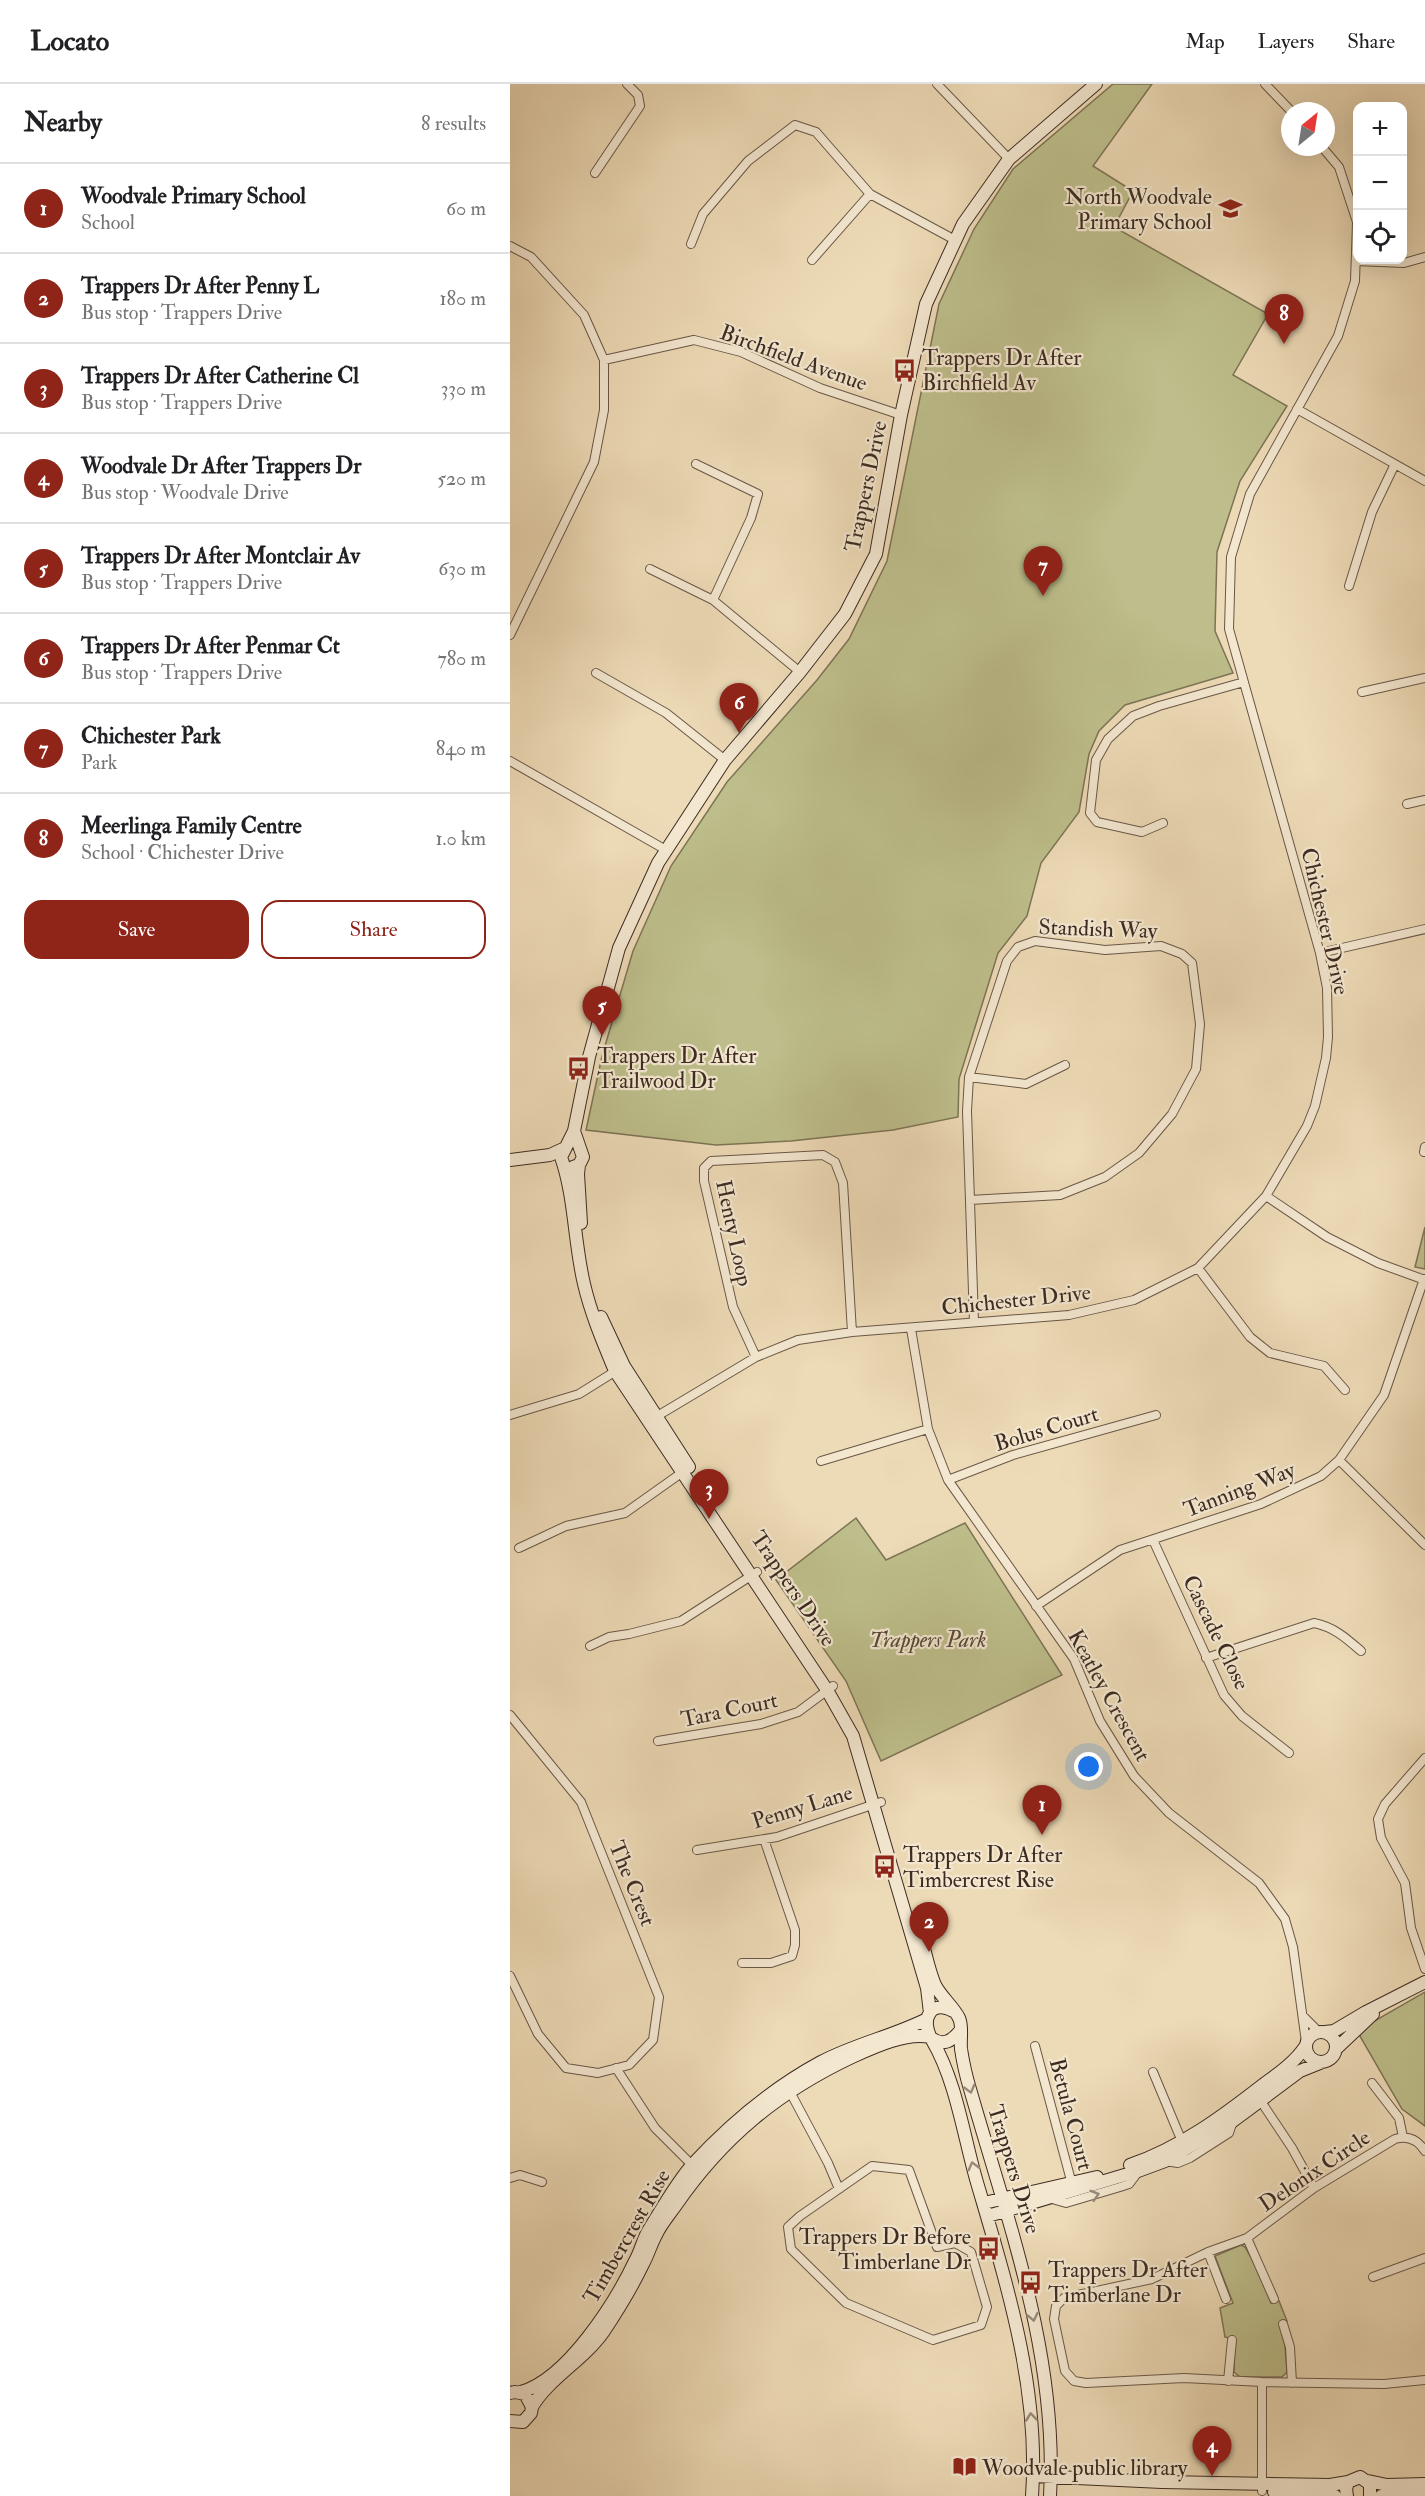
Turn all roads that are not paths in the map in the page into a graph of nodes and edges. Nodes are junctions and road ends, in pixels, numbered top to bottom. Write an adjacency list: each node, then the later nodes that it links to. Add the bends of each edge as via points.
1 (627, 84): 8 (street, via 638,95 640,106)
2 (937, 84): 7 (street)
3 (1096, 84): 7 (main road, Trappers Drive)
4 (1265, 84): 5 (street)
5 (1282, 102)
6 (1330, 156): 10 (street, Chichester Drive, via 1339,167)
7 (1009, 159): 11 (main road, Trappers Drive)
8 (596, 173)
9 (870, 194): 11 (street); 12 (street, via 816,132 795,125 748,160 703,214); 15 (street)
10 (1353, 210)
11 (955, 240): 20 (main road, Trappers Drive, via 926,304)
12 (691, 244)
13 (510, 246): 18 (street, via 531,257 584,315)
14 (1425, 257): 16 (street)
15 (812, 260)
16 (1407, 262)
17 (1356, 264): 19 (street, Chichester Drive, via 1355,281 1338,336)
18 (604, 360): 20 (street, Birchfield Avenue, via 694,340 741,352 820,388); 27 (street, via 604,410 594,462)
19 (1297, 409): 22 (street); 31 (street, Chichester Drive, via 1250,494 1231,557 1229,629)
20 (901, 415): 28 (main road, Trappers Drive, via 876,554 845,614)
21 (696, 464): 26 (street, via 758,494 751,519)
22 (1395, 464): 23 (street); 25 (street, via 1372,512)
23 (1425, 481)
24 (650, 569): 26 (street)
25 (1349, 586)
26 (713, 600): 28 (street)
27 (510, 635)
28 (800, 672): 33 (main road, Trappers Drive)
29 (596, 673): 33 (street, via 666,713)
30 (1425, 678): 32 (street)
31 (1245, 682): 37 (street, via 1133,716 1108,739 1096,760 1090,813 1096,822 1142,832); 40 (street, Chichester Drive)
32 (1362, 692)
33 (725, 760): 38 (main road, Trappers Drive)
34 (510, 761): 38 (street)
35 (1425, 800): 36 (street)
36 (1407, 804)
37 (1163, 823)
38 (666, 850): 43 (main road, Trappers Drive, via 619,948 589,1057)
39 (1425, 929): 40 (street)
40 (1320, 953): 48 (street, Chichester Drive, via 1329,1016 1321,1086 1307,1126)
41 (1065, 1065): 42 (street, via 1026,1084)
42 (969, 1077): 49 (street, Standish Way); 49 (street, Standish Way, via 1007,961 1018,947 1035,940 1105,950 1161,946 1182,954 1192,963 1200,1024 1196,1068 1172,1114 1139,1153 1105,1177 1060,1195)
43 (574, 1131): 44 (main road); 45 (main road, Trappers Drive)
44 (581, 1149): 45 (main road); 47 (main road, Trappers Drive)
45 (565, 1155): 46 (main road); 47 (main road, via 570,1167); 56 (main road, Trappers Drive, via 584,1283 594,1318)
46 (510, 1160)
47 (579, 1165): 56 (main road, Trappers Drive, via 582,1230 591,1281)
48 (1266, 1196): 50 (street, Chichester Drive); 51 (street, via 1327,1237 1378,1263)
49 (970, 1200): 52 (street, Standish Way)
50 (1198, 1268): 52 (street, Chichester Drive, via 1134,1300 1069,1315); 57 (street, via 1250,1337 1270,1353 1324,1366)
51 (1424, 1280): 62 (street, Tanning Way, via 1384,1395)
52 (974, 1322): 53 (street, Chichester Drive)
53 (910, 1329): 54 (street, Chichester Drive); 61 (street, Keatley Crescent)
54 (852, 1332): 55 (street, Chichester Drive, via 798,1340); 55 (street, Henty Loop, via 843,1183 835,1162 823,1155 711,1161 704,1168 704,1181 733,1307)
55 (756, 1357): 60 (street, Chichester Drive)
56 (620, 1369): 58 (street, via 579,1394); 60 (main road, Trappers Drive)
57 (1345, 1390)
58 (510, 1415)
59 (1156, 1415): 65 (street, Bolus Court, via 1013,1455)
60 (653, 1419): 64 (main road, Trappers Drive)
61 (928, 1429): 63 (street); 65 (street, Keatley Crescent)
62 (1339, 1460): 66 (street, Tanning Way, via 1321,1476 1261,1504); 67 (street)
63 (821, 1461)
64 (686, 1470): 68 (street, via 625,1513 566,1526); 69 (main road, Trappers Drive)
65 (948, 1480): 70 (street, Keatley Crescent)
66 (1153, 1540): 70 (street, Tanning Way, via 1120,1550); 73 (street, Cascade Close)
67 (1423, 1540)
68 (519, 1548)
69 (754, 1574): 71 (street, via 681,1621 609,1637); 74 (main road, Trappers Drive)
70 (1036, 1606): 88 (street, Keatley Crescent, via 1074,1659 1100,1721 1134,1776 1169,1813 1259,1883 1279,1908 1290,1931)
71 (590, 1646)
72 (1361, 1652): 73 (street, via 1342,1634 1314,1623)
73 (1206, 1659): 77 (street, Cascade Close, via 1224,1695 1242,1716)
74 (830, 1688): 76 (street, Tara Court, via 798,1712 761,1724); 79 (main road, Trappers Drive, via 859,1732)
75 (510, 1715): 97 (street, The Crest, via 581,1802 659,1997 653,2040 629,2065)
76 (658, 1741)
77 (1289, 1753)
78 (1425, 1758): 83 (street, via 1385,1804 1378,1819 1381,1838 1405,1883 1411,1928)
79 (877, 1802): 80 (street, Penny Lane); 87 (main road, Trappers Drive, via 936,1985); 89 (main road, Trappers Drive, via 927,1988)
80 (764, 1839): 81 (street, Penny Lane); 82 (street, via 795,1930 795,1945 792,1956 771,1963)
81 (697, 1850)
82 (742, 1964)
83 (1425, 1969)
84 (510, 1976): 97 (street, The Crest, via 538,2034 566,2068 598,2073)
85 (1425, 1982): 86 (main road)
86 (1395, 1997): 91 (main road, via 1334,2031); 95 (main road)
87 (953, 2011): 89 (main road, via 941,2008); 90 (main road, via 960,2020)
88 (1301, 2014): 91 (street); 93 (street, Keatley Crescent)
89 (928, 2016): 92 (main road, via 926,2026); 100 (main road, Timbercrest Rise, via 843,2052)
90 (960, 2031): 92 (main road, via 947,2042); 114 (main road, Trappers Drive, one-way to 114, via 968,2082)
91 (1322, 2032): 93 (main road, via 1311,2035); 95 (main road, via 1335,2041)
92 (931, 2038): 100 (main road, Timbercrest Rise, via 918,2034 867,2051); 116 (main road, Trappers Drive, one-way to 92, via 944,2065)
93 (1306, 2044): 96 (main road, via 1311,2060); 101 (main road, via 1299,2057)
94 (1035, 2046): 111 (street, Betula Court)
95 (1336, 2049): 96 (main road, via 1329,2061)
96 (1320, 2063): 101 (main road)
97 (616, 2068): 107 (street, via 655,2128)
98 (1153, 2072): 104 (street)
99 (1372, 2083): 103 (street, Delonix Circle, via 1399,2118)
100 (788, 2087): 107 (main road, Timbercrest Rise, via 753,2108); 113 (street)
101 (1257, 2096): 102 (main road); 104 (main road); 112 (street)
102 (1233, 2121): 104 (main road); 106 (street, via 1229,2133 1190,2158 1178,2163)
103 (1403, 2137): 105 (street, Delonix Circle, via 1419,2143); 112 (street, Delonix Circle, via 1388,2142)
104 (1184, 2146): 106 (main road); 111 (main road)
105 (1425, 2151)
106 (1165, 2161): 108 (main road)
107 (696, 2168): 131 (main road, Timbercrest Rise, via 648,2231 636,2261 596,2328 534,2388); 132 (main road, Timbercrest Rise, via 603,2333)
108 (1138, 2171): 111 (main road); 115 (street, one-way to 108, via 1066,2203 1129,2184)
109 (510, 2178): 110 (street, via 520,2175)
110 (542, 2182)
111 (1073, 2187): 114 (main road); 115 (main road)
112 (1314, 2188): 119 (street, Delonix Circle)
113 (839, 2189): 113 (street, via 789,2227 791,2250 846,2303 933,2340 981,2325 987,2307 971,2252 955,2242 937,2247 909,2170 872,2166)
114 (1003, 2199): 116 (main road); 117 (main road, Trappers Drive)
115 (1046, 2200): 117 (main road)
116 (984, 2203): 118 (main road, Trappers Drive)
117 (1006, 2212): 118 (main road); 138 (main road, Trappers Drive, one-way to 138, via 1044,2366)
118 (988, 2216): 137 (main road, Trappers Drive, one-way to 118, via 1034,2445 1025,2367)
119 (1247, 2238): 120 (street, Delonix Circle); 124 (street, Delonix Circle)
120 (1208, 2252): 123 (street); 128 (street, Delonix Circle, via 1152,2279 1064,2298 1056,2306 1054,2319 1065,2371 1074,2381)
121 (1425, 2258): 122 (street)
122 (1373, 2277)
123 (1226, 2299)
124 (1274, 2299)
125 (1283, 2324): 130 (street, via 1290,2347)
126 (1232, 2340): 128 (street)
127 (1425, 2380): 130 (street, Delonix Circle, via 1384,2384)
128 (1228, 2381): 129 (street, Delonix Circle)
129 (1262, 2382): 130 (street, Delonix Circle); 139 (street)
130 (1292, 2383)
131 (515, 2392): 132 (main road, via 529,2398)
132 (532, 2407): 133 (main road, Timbercrest Rise, via 528,2419)
133 (511, 2422)
134 (1368, 2481): 135 (main road, via 1360,2477); 136 (main road); 143 (main road, via 1372,2488)
135 (1348, 2482): 139 (main road); 142 (main road)
136 (1425, 2484)
137 (1033, 2485): 138 (main road)
138 (1051, 2485): 139 (main road)
139 (1262, 2488): 141 (main road)
140 (1425, 2492): 144 (main road)
141 (1335, 2496)
142 (1347, 2496)
143 (1370, 2496)
144 (1381, 2496)

